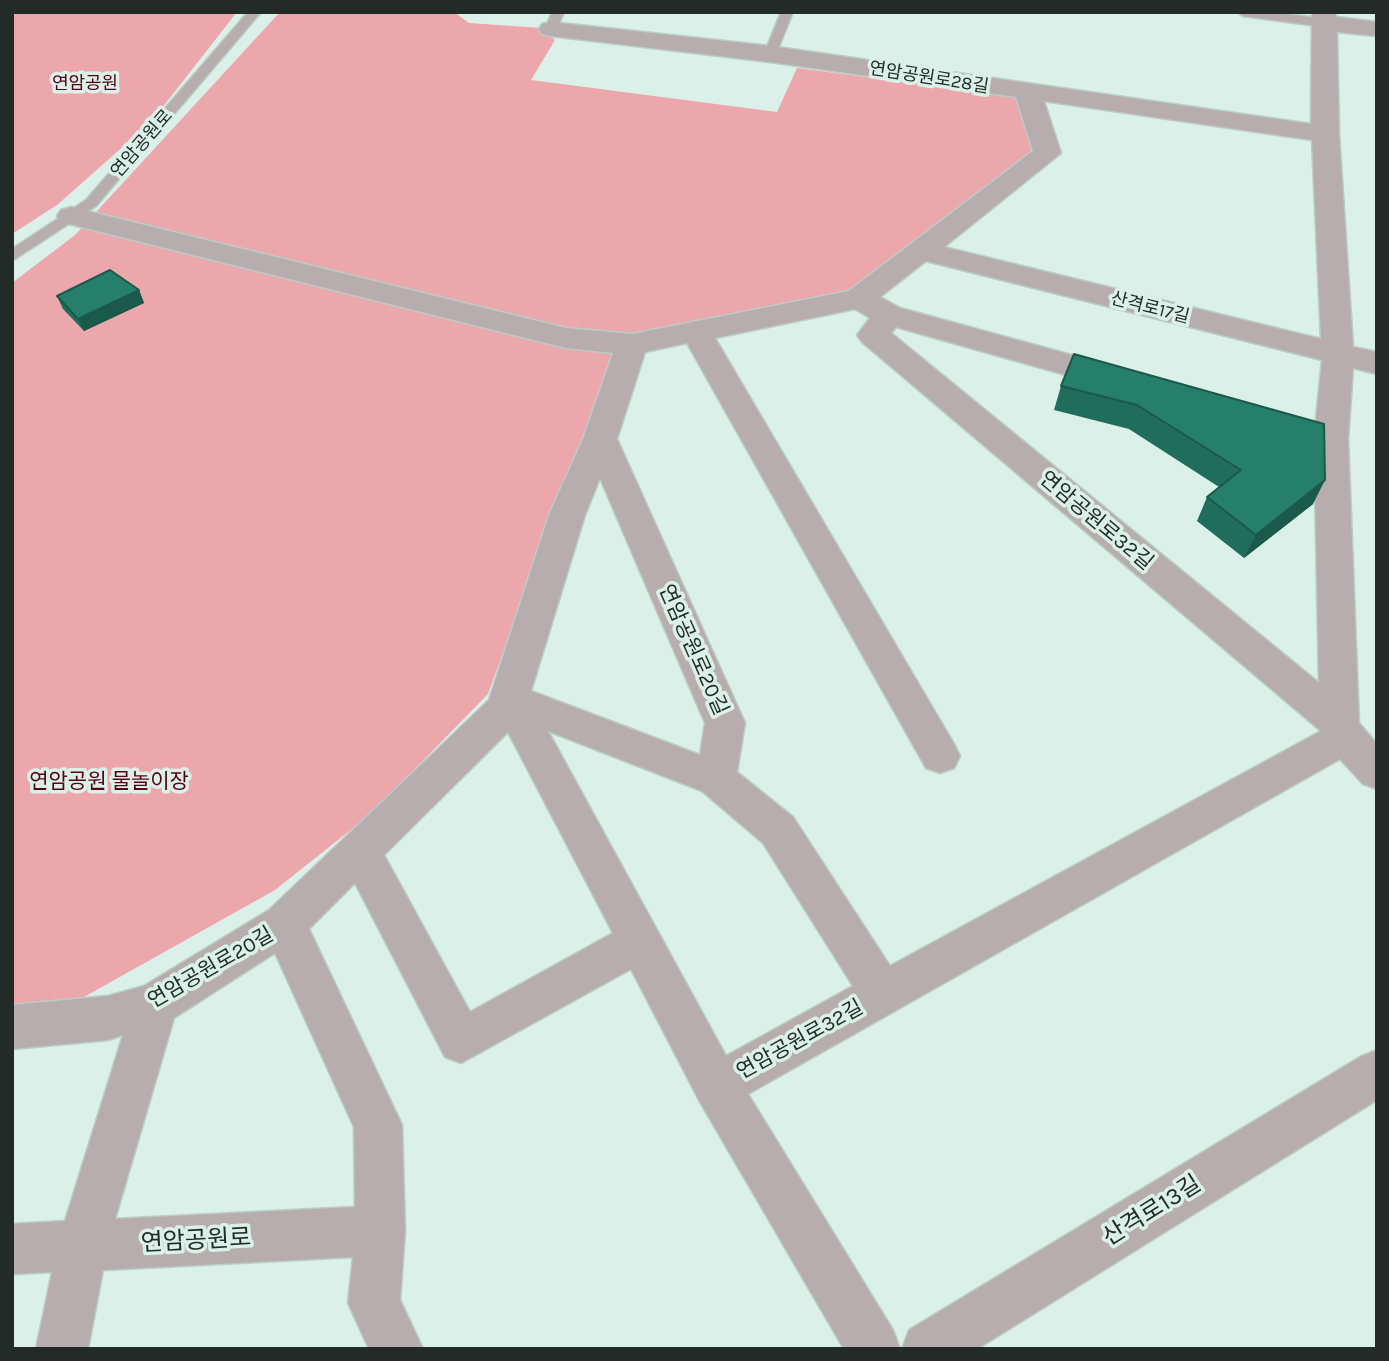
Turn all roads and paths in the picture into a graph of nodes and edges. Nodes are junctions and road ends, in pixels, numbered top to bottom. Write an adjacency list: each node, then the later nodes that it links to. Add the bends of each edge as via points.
1 (255, 12): 10 (lane, 연암공원로, via 91,203)
2 (787, 12): 7 (lane)
3 (1243, 12): 4 (lane)
4 (1324, 18): 6 (street); 9 (street)
5 (554, 20): 7 (street, 연암공원로28길)
6 (1377, 29)
7 (770, 54): 8 (street, 연암공원로28길)
8 (1028, 93): 9 (street, 연암공원로28길); 11 (street, via 1047,153)
9 (1325, 134): 16 (street)
10 (71, 216): 12 (lane, 연암공원로); 15 (street, via 566,338)
11 (924, 251): 13 (street); 16 (street, 산격로17길)
12 (12, 256)
13 (873, 307): 14 (street); 18 (street); 21 (street, 연암공원로32길, via 873,335)
14 (695, 330): 15 (street); 22 (street)
15 (632, 344): 19 (street, 연암공원로20길)
16 (1338, 355): 17 (street, 산격로17길); 21 (street, via 1318,435)
17 (1377, 363)
18 (1143, 386)
19 (600, 439): 20 (street, 연암공원로20길, via 567,515); 24 (street, 연암공원로20길, via 725,723)
20 (511, 700): 24 (street); 25 (street, 연암공원로20길); 27 (street)
21 (1342, 730): 23 (street, 연암공원로32길); 28 (street, 연암공원로32길)
22 (940, 755)
23 (1377, 772)
24 (716, 779): 28 (street, 연암공원로32길, via 778,830)
25 (360, 851): 26 (street, 연암공원로20길); 27 (street, via 461,1041)
26 (284, 924): 29 (street, 연암공원로20길); 33 (street, 연암공원로20길, via 378,1125)
27 (640, 941): 32 (street)
28 (883, 994): 32 (street, 연암공원로32길)
29 (155, 1004): 30 (street, 연암공원로20길, via 108,1018); 34 (street)
30 (12, 1027)
31 (1377, 1073): 39 (street, 산격로13길)
32 (717, 1086): 38 (street)
33 (380, 1231): 34 (street, 연암공원로); 37 (street, via 374,1303)
34 (82, 1247): 35 (street, 연암공원로); 36 (street)
35 (12, 1249)
36 (62, 1349)
37 (397, 1349)
38 (874, 1349)
39 (928, 1349)

